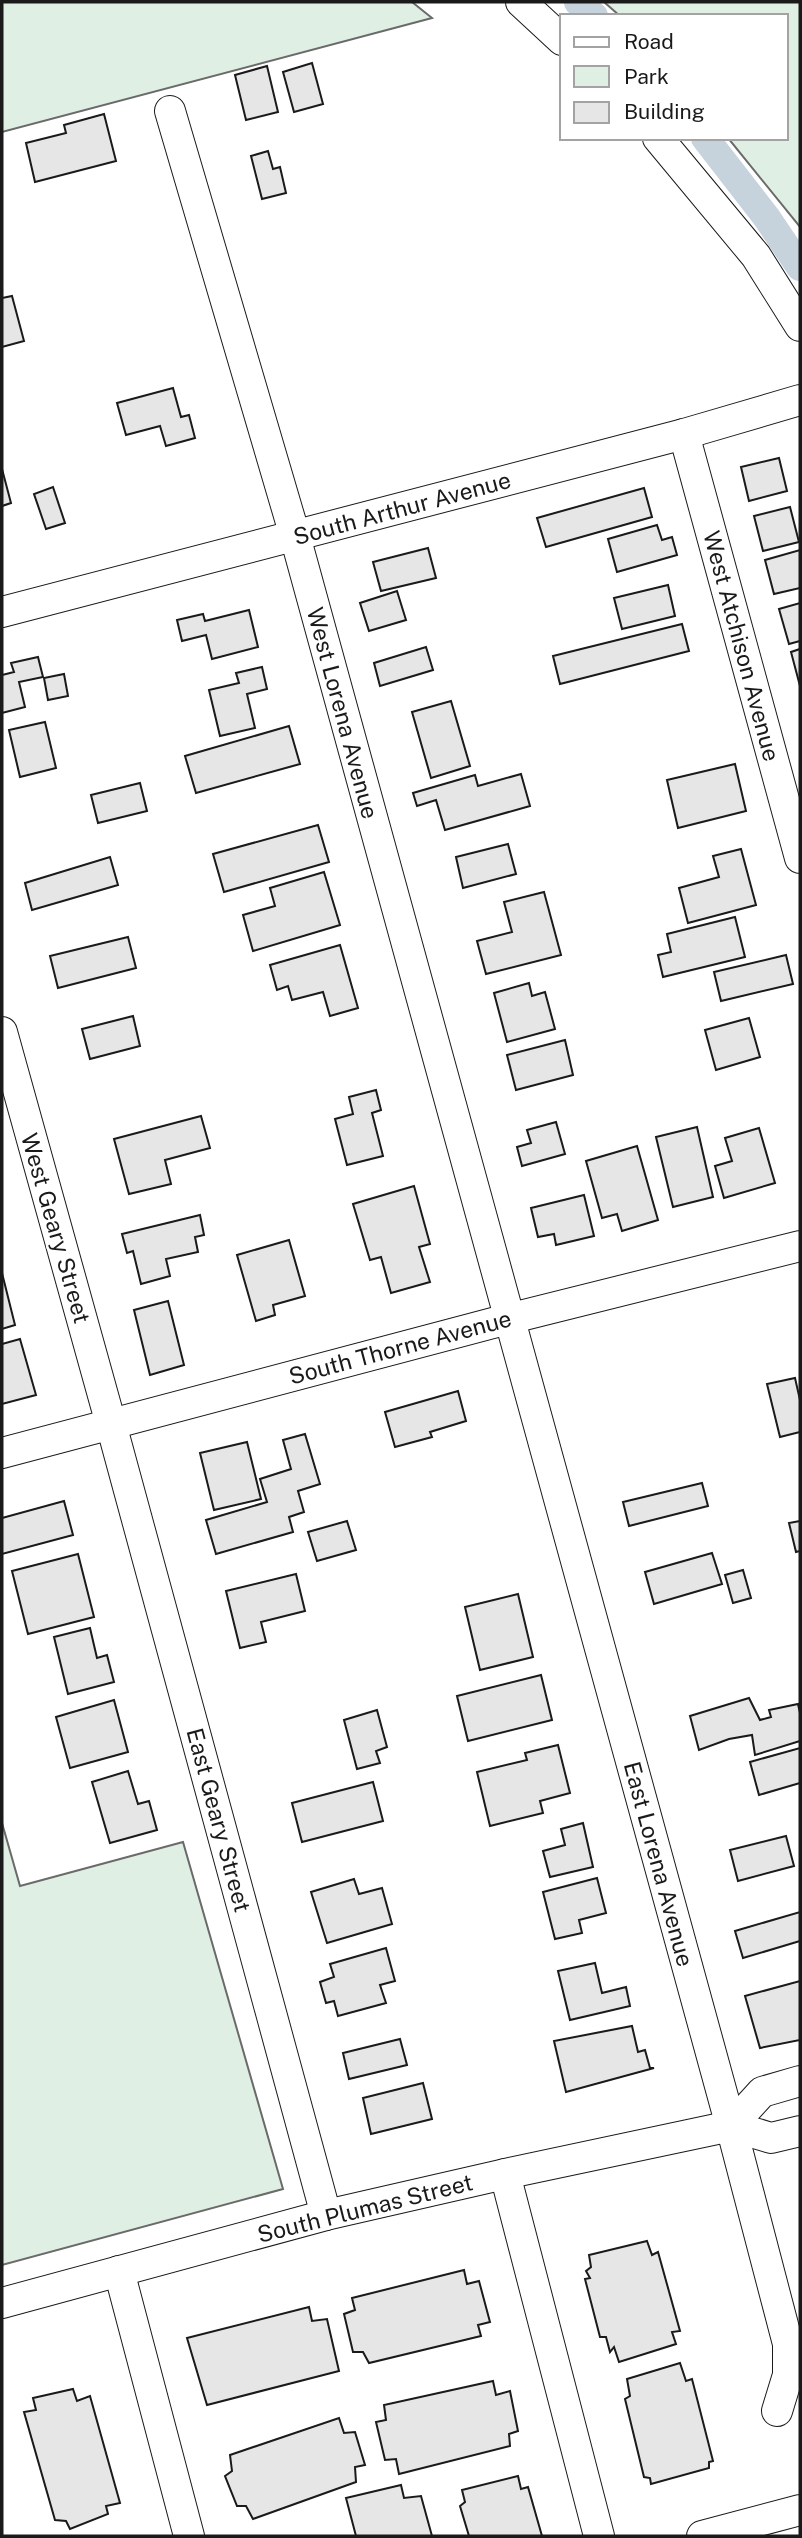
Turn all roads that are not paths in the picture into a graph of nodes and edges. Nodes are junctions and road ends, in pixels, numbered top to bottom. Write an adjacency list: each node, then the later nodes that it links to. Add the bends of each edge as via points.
1 (521, 2): 2 (street)
2 (560, 38)
3 (170, 111): 8 (street, West Lorena Avenue)
4 (660, 140): 5 (street, via 756,256)
5 (800, 326)
6 (800, 400): 7 (street, South Arthur Avenue)
7 (684, 434): 8 (street, South Arthur Avenue); 10 (street, West Atchison Avenue)
8 (295, 536): 9 (street, South Arthur Avenue); 13 (street, West Lorena Avenue)
9 (2, 612)
10 (800, 858)
11 (2, 1032): 14 (street, West Geary Street)
12 (800, 1246): 13 (street, South Thorne Avenue)
13 (508, 1319): 14 (street, South Thorne Avenue); 17 (street, East Lorena Avenue)
14 (111, 1424): 15 (street, South Thorne Avenue); 20 (street, East Geary Street)
15 (2, 1453)
16 (800, 2081): 17 (street, via 762,2092)
17 (731, 2126): 18 (street, South Plumas Street, via 771,2138); 19 (street, South Plumas Street); 23 (street, East Lorena Avenue, via 788,2344 788,2375)
18 (800, 2131)
19 (505, 2174): 20 (street, South Plumas Street); 26 (street)
20 (326, 2215): 21 (street, South Plumas Street)
21 (119, 2271): 22 (street, South Plumas Street); 25 (street)
22 (2, 2303)
23 (777, 2411)
24 (800, 2510): 27 (street)
25 (189, 2536)
26 (599, 2536)
27 (702, 2536)

